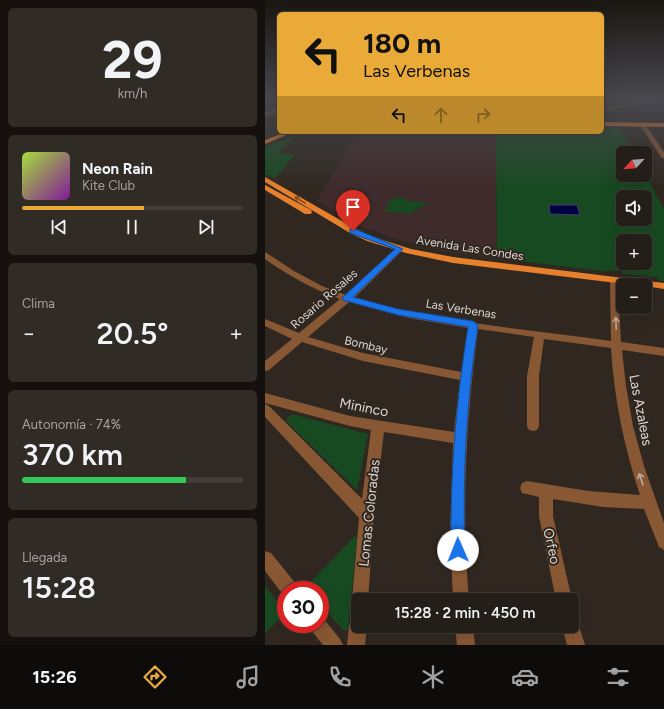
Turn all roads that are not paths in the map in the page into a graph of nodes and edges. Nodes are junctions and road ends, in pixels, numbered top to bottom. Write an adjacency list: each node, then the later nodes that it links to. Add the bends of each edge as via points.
1 (645, 128): 6 (street)
2 (278, 134): 4 (main road)
3 (286, 134): 5 (main road)
4 (265, 139)
5 (265, 142)
6 (663, 155)
7 (265, 179): 9 (main road, Avenida Las Condes, one-way to 7, via 353,231)
8 (265, 187): 9 (main road, Avenida Las Condes, via 347,234)
9 (397, 251): 11 (main road, Avenida Las Condes, via 446,264); 16 (street, Rosario Rosales)
10 (265, 255): 16 (street, Las Verbenas, via 298,278)
11 (616, 284)
12 (652, 285): 13 (main road, Avenida Las Condes)
13 (664, 286)
14 (652, 291): 15 (main road)
15 (664, 293)
16 (347, 298): 19 (street, Las Verbenas, via 398,312); 21 (street, Rosario Rosales)
17 (617, 314): 22 (street, Las Azaleas, one-way to 17)
18 (265, 322): 21 (street, Bombay)
19 (473, 325): 20 (street, Las Verbenas); 25 (street)
20 (540, 334): 22 (street, Las Verbenas); 29 (street, via 533,376)
21 (299, 338): 24 (street, Rosario Rosales); 25 (street, Bombay, via 373,361)
22 (617, 345): 23 (street, Las Verbenas); 33 (street, Las Azaleas, one-way to 22, via 625,414)
23 (664, 352)
24 (265, 367)
25 (465, 377): 30 (street)
26 (265, 398): 28 (street, Mininco, via 324,415)
27 (265, 409): 34 (street)
28 (378, 426): 30 (street, Mininco); 34 (street, Lomas Coloradas)
29 (533, 426)
30 (459, 438): 39 (street, via 457,508)
31 (527, 488): 32 (street)
32 (546, 492): 33 (street, via 600,501); 40 (street, Orfeo, via 546,516)
33 (649, 502): 35 (street, Las Azaleas)
34 (367, 515): 38 (street, Lomas Coloradas)
35 (664, 542)
36 (265, 559): 37 (street)
37 (283, 581)
38 (361, 593)
39 (461, 593)
40 (562, 593)
41 (324, 633): 45 (street)
42 (357, 633): 46 (street)
43 (464, 633): 47 (street)
44 (573, 633): 48 (street)
45 (334, 645)
46 (356, 645)
47 (465, 645)
48 (576, 645)

